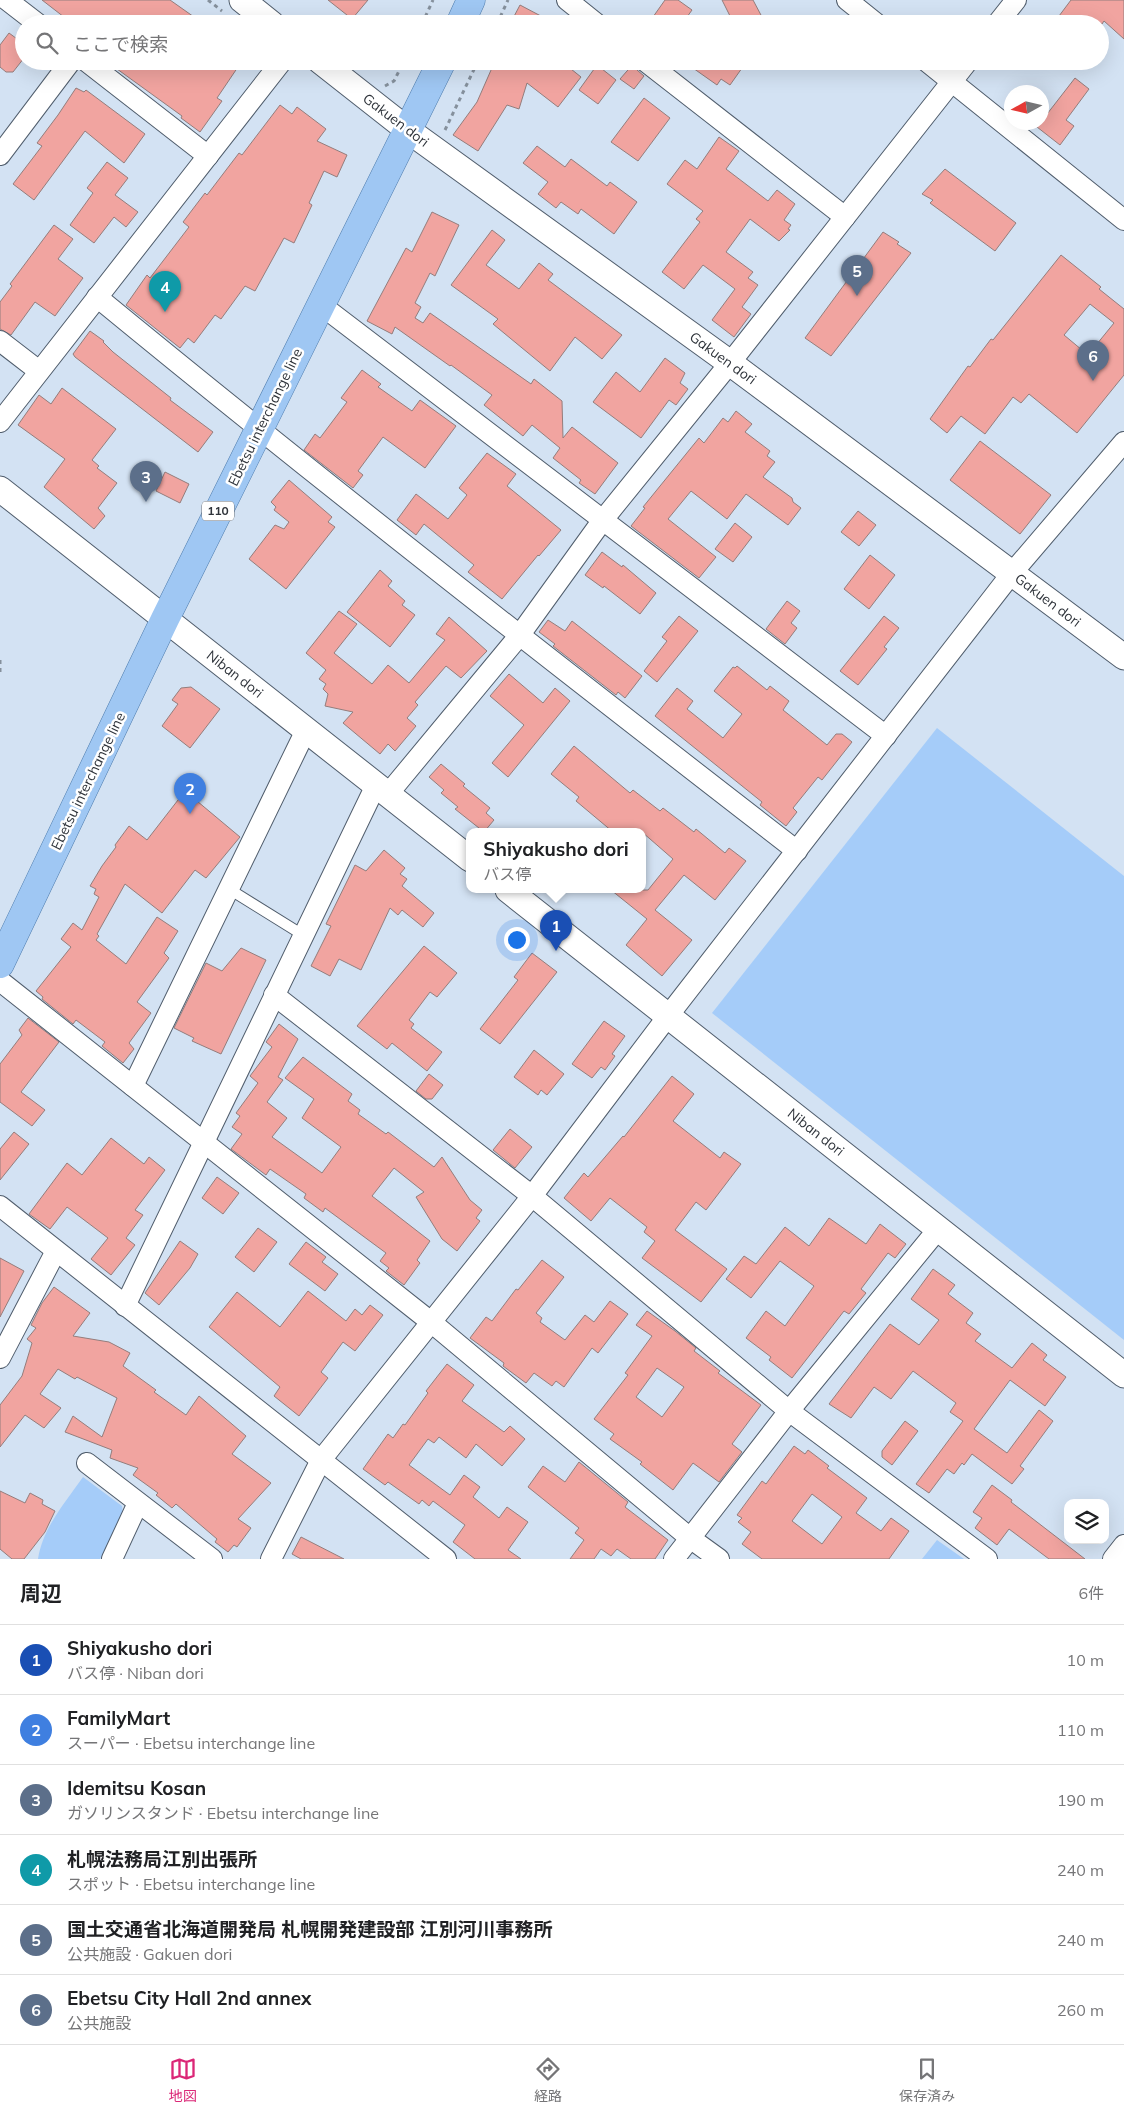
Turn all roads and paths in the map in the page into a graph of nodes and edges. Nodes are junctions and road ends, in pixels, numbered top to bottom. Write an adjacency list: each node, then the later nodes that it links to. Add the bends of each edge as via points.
1 (7, 0): 9 (street)
2 (242, 0): 10 (street)
3 (433, 0): 11 (path)
4 (471, 0): 12 (main road)
5 (508, 0): 13 (path)
6 (567, 0): 14 (street)
7 (847, 0): 15 (street)
8 (1016, 0): 16 (street)
9 (26, 15)
10 (261, 15)
11 (426, 15)
12 (464, 15)
13 (500, 15)
14 (586, 15)
15 (866, 15)
16 (1004, 15)
17 (64, 70): 31 (street)
18 (98, 70): 32 (street)
19 (275, 70): 32 (street)
20 (331, 70): 29 (street, Gakuen dori)
21 (400, 70): 28 (path, via 394,81)
22 (438, 70): 29 (main road, Ebetsu interchange line / 110)
23 (474, 70): 30 (path)
24 (657, 70): 33 (street)
25 (938, 70): 27 (street)
26 (961, 70): 27 (street)
27 (952, 81): 33 (street); 34 (street)
28 (381, 88)
29 (409, 131): 36 (main road, Ebetsu interchange line / 110); 38 (street, Gakuen dori)
30 (443, 135)
31 (0, 155)
32 (208, 156): 35 (street)
33 (845, 217): 38 (street)
34 (1124, 220)
35 (97, 298): 39 (street); 41 (street)
36 (320, 305): 41 (main road, Ebetsu interchange line / 110); 44 (street)
37 (0, 341): 39 (street)
38 (730, 362): 44 (street); 45 (street, Gakuen dori)
39 (39, 371): 40 (street)
40 (0, 422)
41 (258, 430): 46 (main road, Ebetsu interchange line / 110); 47 (street)
42 (1124, 442): 45 (street)
43 (0, 489): 46 (street, Niban dori)
44 (602, 521): 47 (street); 52 (street)
45 (1012, 573): 48 (street, Gakuen dori); 52 (street)
46 (165, 619): 51 (street, Niban dori); 59 (main road, Ebetsu interchange line / 110)
47 (518, 636): 53 (street); 54 (street)
48 (1124, 657)
49 (0, 660): 50 (path)
50 (0, 674)
51 (306, 730): 53 (street, Niban dori); 56 (street)
52 (886, 736): 54 (street)
53 (382, 789): 55 (street, Niban dori); 58 (street)
54 (797, 851): 62 (street)
55 (466, 856)
56 (229, 889): 58 (lane); 63 (street)
57 (512, 893): 62 (street, Niban dori)
58 (303, 935): 61 (street)
59 (0, 964)
60 (0, 981): 63 (street)
61 (274, 995): 64 (street); 65 (street)
62 (668, 1016): 65 (street); 67 (street, Niban dori)
63 (133, 1086): 64 (street)
64 (204, 1141): 69 (street); 70 (street)
65 (532, 1196): 70 (street); 73 (street)
66 (0, 1206): 68 (street)
67 (939, 1228): 72 (street, Niban dori); 73 (street)
68 (56, 1251): 69 (street); 71 (street)
69 (125, 1306): 74 (street)
70 (431, 1322): 74 (street); 77 (street)
71 (0, 1358)
72 (1124, 1374)
73 (789, 1410): 77 (street); 85 (street)
74 (321, 1460): 81 (street); 82 (street)
75 (86, 1463): 76 (street)
76 (138, 1503): 79 (street); 80 (street)
77 (690, 1538): 83 (street); 84 (street)
78 (1124, 1545): 86 (street)
79 (112, 1559)
80 (212, 1559)
81 (271, 1559)
82 (446, 1559)
83 (674, 1559)
84 (718, 1559)
85 (987, 1559)
86 (1113, 1559)

